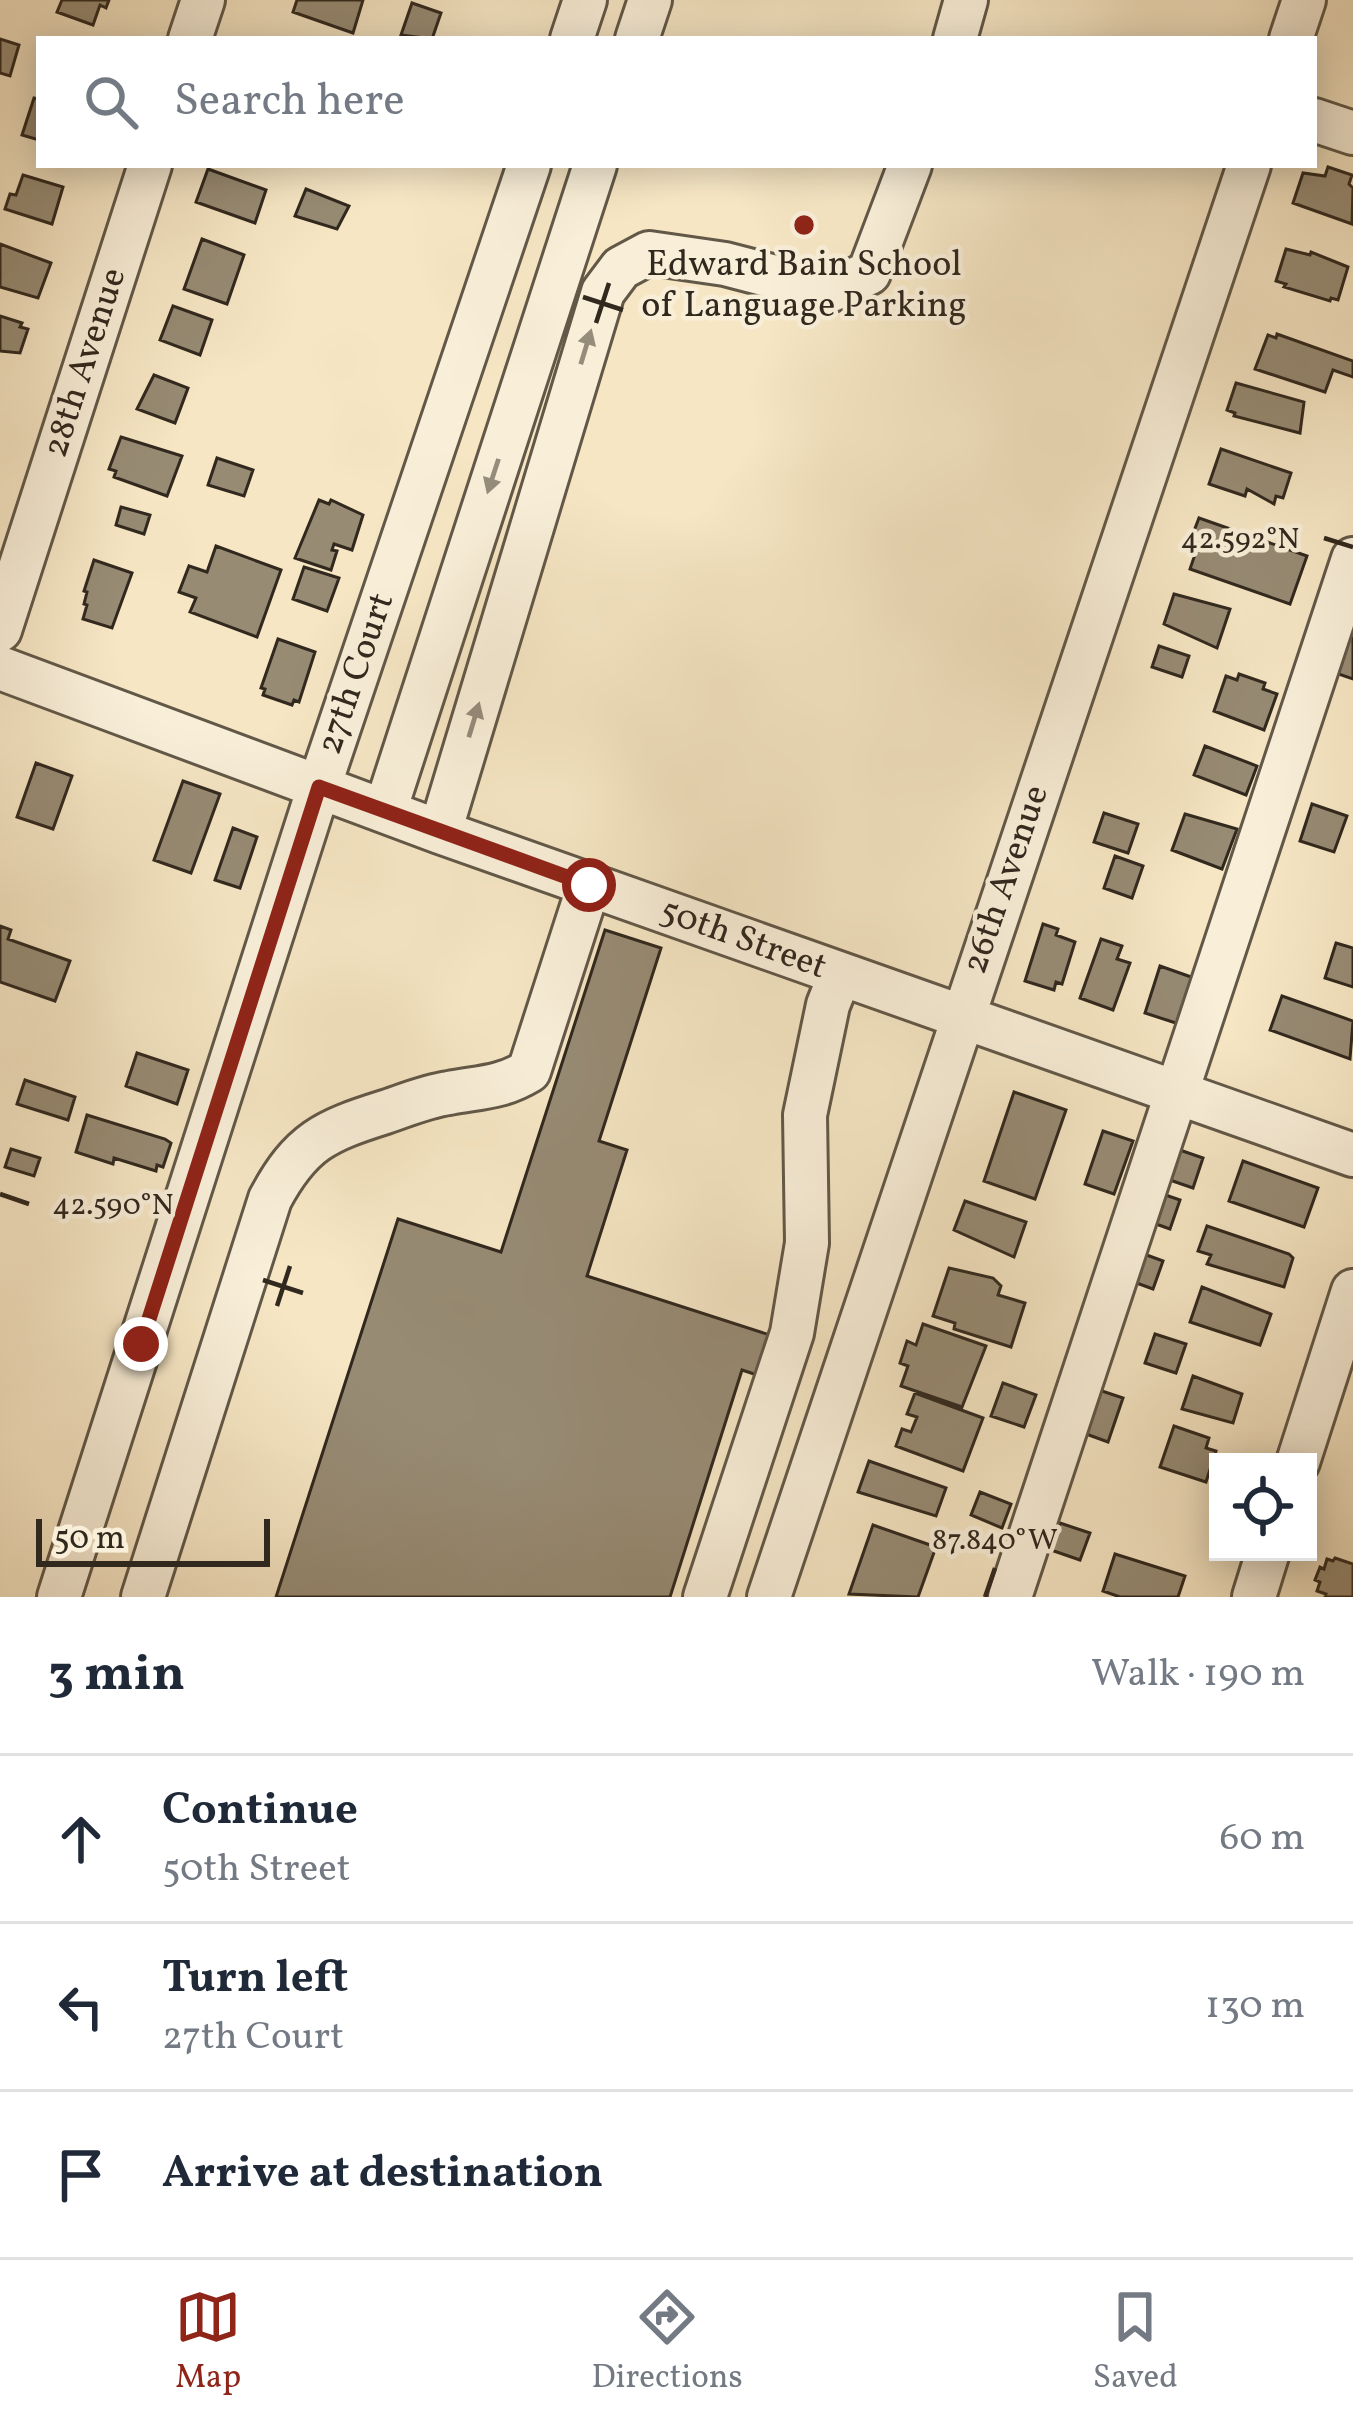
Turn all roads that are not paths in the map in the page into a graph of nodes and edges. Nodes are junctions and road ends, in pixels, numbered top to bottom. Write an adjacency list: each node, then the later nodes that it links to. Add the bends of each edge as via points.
1 (203, 0): 5 (street)
2 (585, 0): 6 (street)
3 (966, 0): 7 (street)
4 (1304, 0): 8 (street)
5 (191, 36)
6 (573, 36)
7 (956, 36)
8 (1292, 36)
9 (1317, 120): 10 (street)
10 (1353, 134)
11 (149, 168): 17 (street, 28th Avenue)
12 (529, 168): 19 (street, 27th Court)
13 (594, 168): 20 (street, one-way to 20)
14 (909, 168): 21 (street, one-way to 14, via 603,292 621,268 649,253 830,291 869,273)
15 (1249, 168): 24 (street, 26th Avenue)
16 (1353, 559): 25 (street)
17 (0, 630)
18 (0, 668): 19 (street, 50th Street)
19 (319, 787): 20 (street, 50th Street); 30 (street, 27th Court)
20 (385, 812): 21 (street, 50th Street)
21 (440, 832): 22 (street, 50th Street)
22 (589, 885): 23 (street, 50th Street); 31 (street, via 529,1071 506,1085 442,1094 326,1131 285,1172)
23 (840, 975): 24 (street, 50th Street); 32 (street, via 806,1115 806,1243 792,1333)
24 (960, 1019): 25 (street, 50th Street); 33 (street, 26th Avenue)
25 (1178, 1094): 26 (street, 50th Street); 34 (street)
26 (1353, 1155)
27 (1353, 1291): 28 (street)
28 (1301, 1453)
29 (1265, 1561): 35 (street)
30 (58, 1597)
31 (143, 1597)
32 (705, 1597)
33 (769, 1597)
34 (1010, 1597)
35 (1254, 1597)

